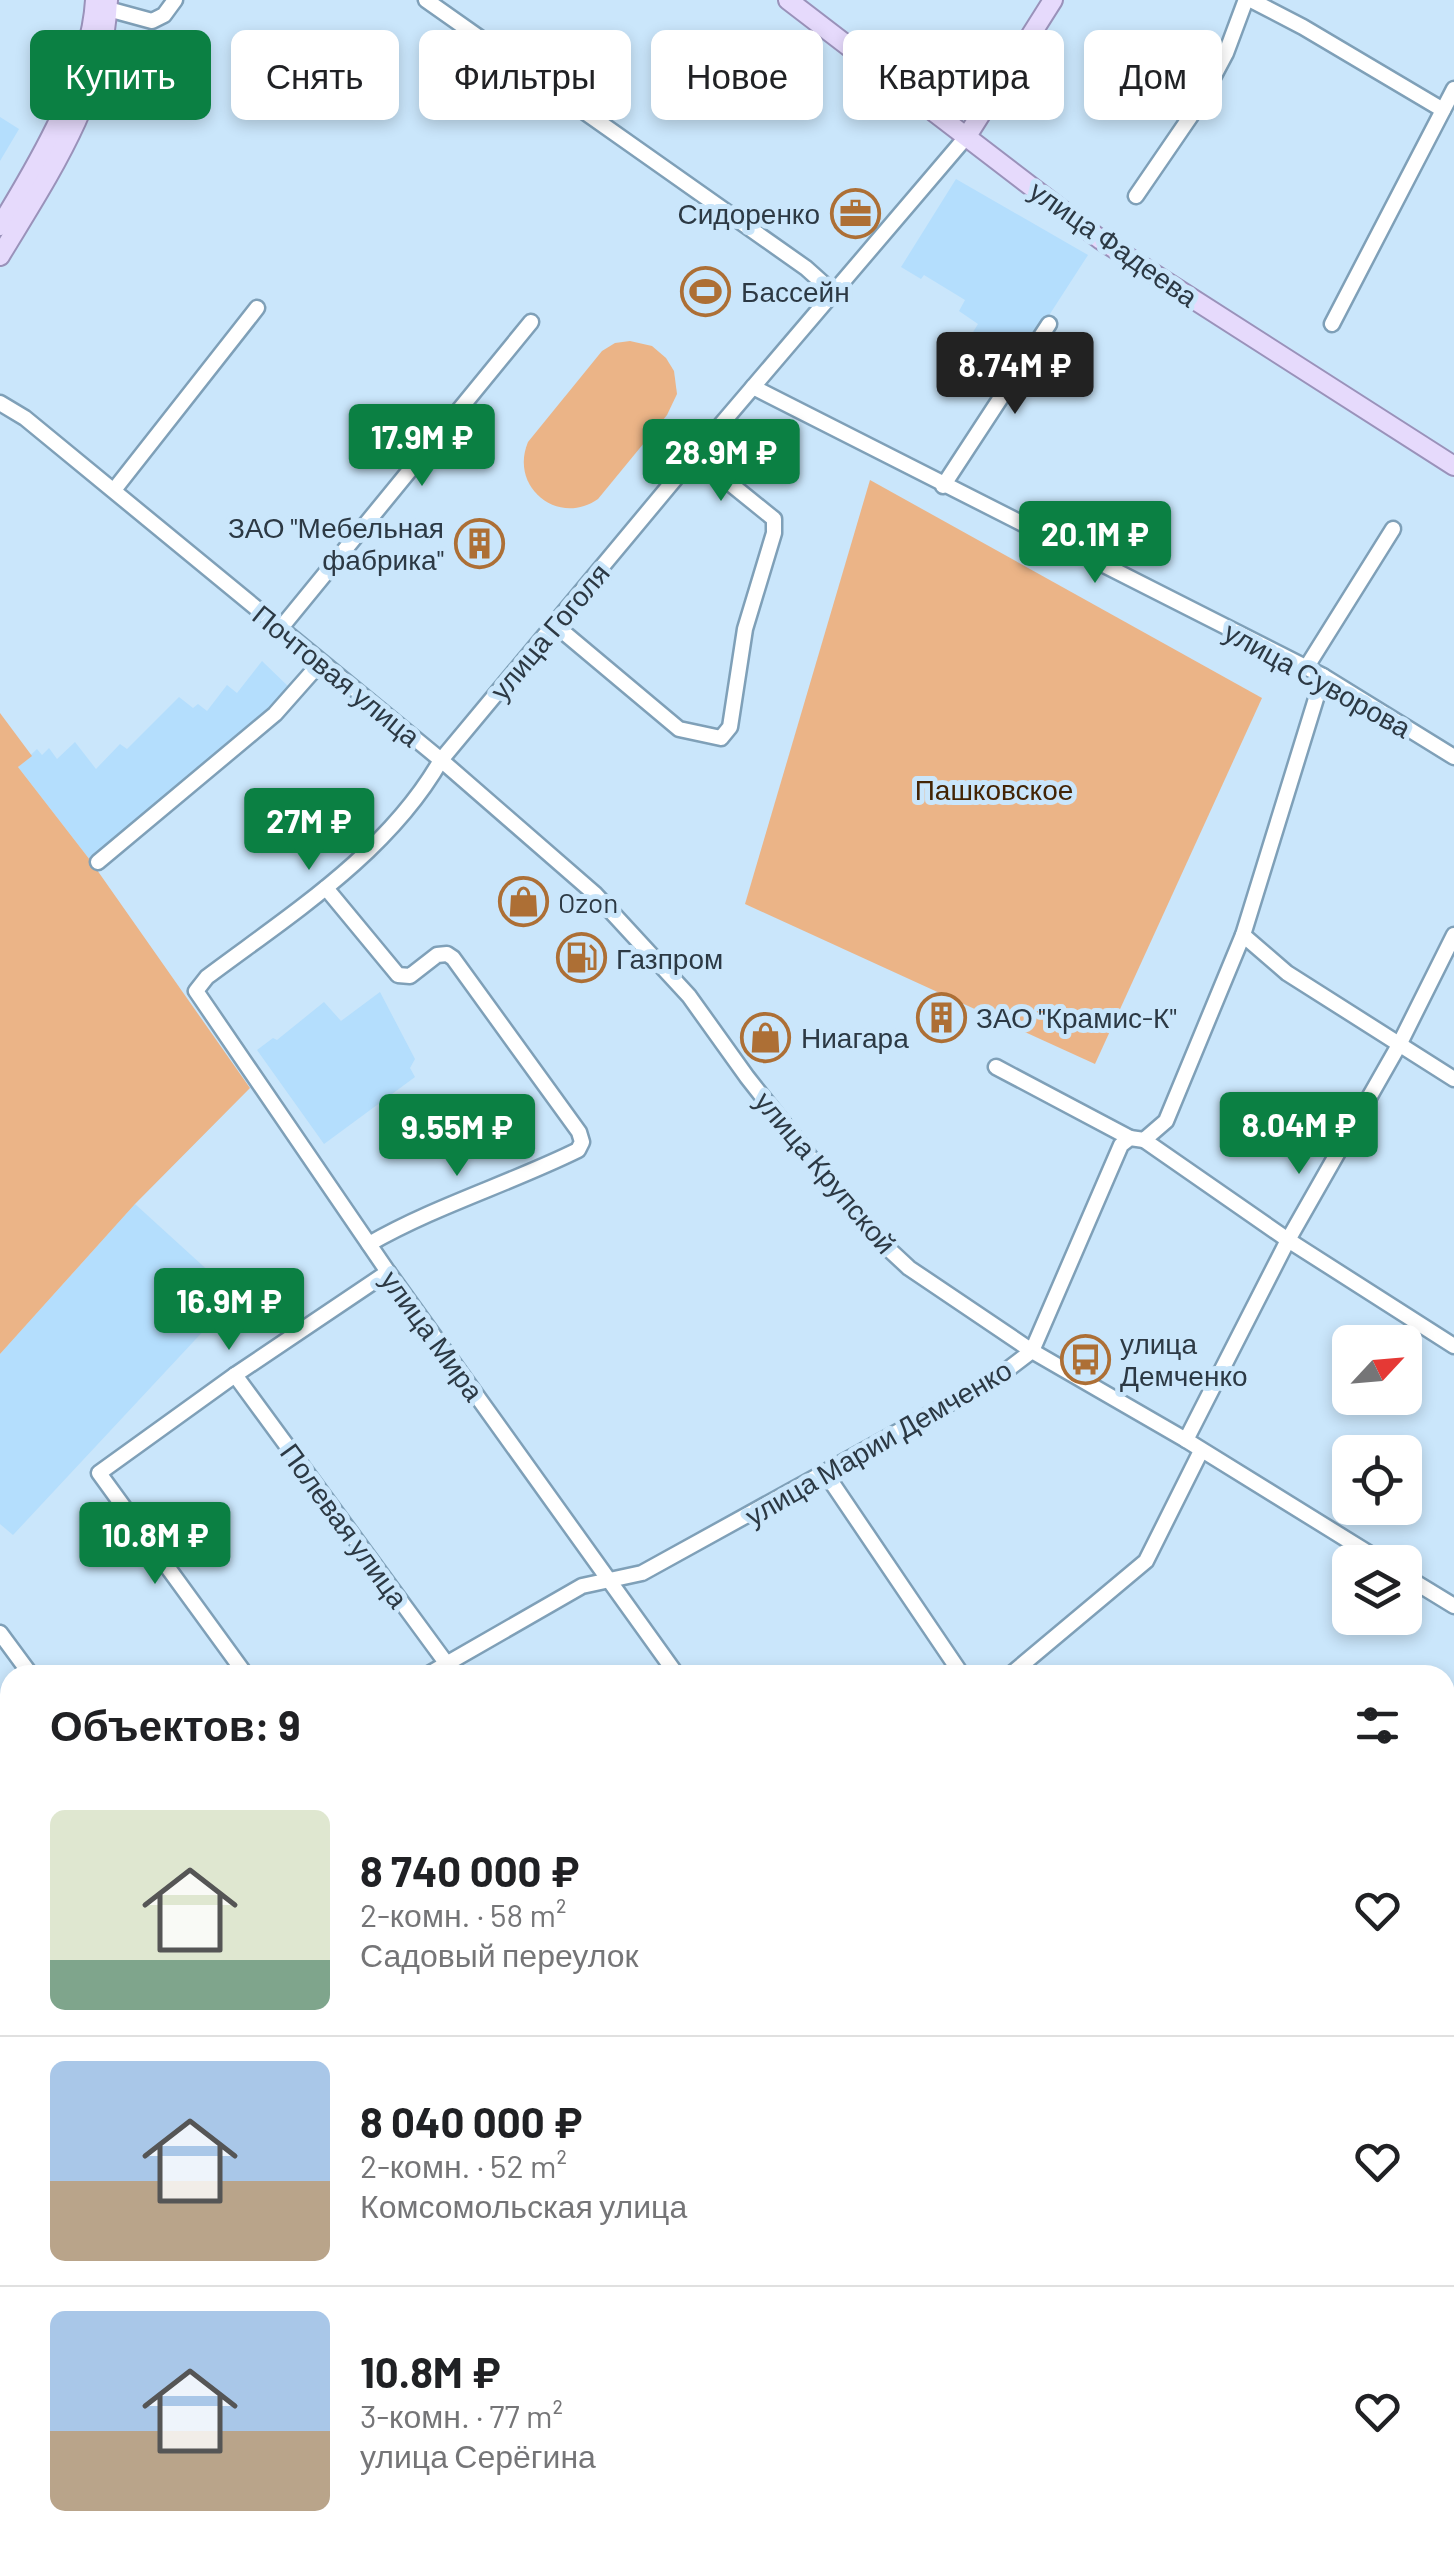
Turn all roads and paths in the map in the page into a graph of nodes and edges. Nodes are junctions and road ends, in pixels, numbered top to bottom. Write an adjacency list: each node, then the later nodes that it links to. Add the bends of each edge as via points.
1 (175, 0): 6 (street, via 152,22)
2 (426, 0): 13 (street)
3 (788, 0): 9 (main road, улица Фадеева)
4 (1053, 0): 9 (main road, улица Гоголя)
5 (1249, 0): 8 (street); 10 (street, via 1199,104)
6 (104, 3): 11 (main road, via 66,107); 12 (main road, via 96,72 58,159)
7 (1454, 90): 8 (street)
8 (1442, 110): 17 (street)
9 (967, 136): 13 (street, улица Гоголя); 23 (main road, улица Фадеева, via 1101,240)
10 (1136, 196)
11 (0, 226)
12 (0, 256)
13 (835, 294): 18 (street, улица Гоголя)
14 (257, 308): 25 (street)
15 (531, 322): 28 (street)
16 (1049, 324): 24 (street)
17 (1332, 324)
18 (753, 387): 22 (street, улица Гоголя); 24 (street, улица Суворова)
19 (0, 394): 21 (street)
20 (0, 403): 21 (street, Почтовая улица)
21 (25, 418): 25 (street, Почтовая улица)
22 (695, 455): 27 (street, улица Гоголя); 27 (street, via 774,519 745,629 730,726 722,738 680,728)
23 (1454, 466)
24 (943, 486): 30 (street, улица Суворова)
25 (114, 490): 28 (street, Почтовая улица)
26 (1393, 529): 30 (street)
27 (556, 625): 33 (street, улица Гоголя)
28 (280, 629): 29 (street, Почтовая улица)
29 (321, 662): 33 (street, Почтовая улица); 34 (street, via 275,714)
30 (1306, 668): 31 (street, улица Суворова)
31 (1323, 676): 32 (street, улица Суворова); 36 (street, улица Марии Демченко)
32 (1454, 757)
33 (441, 760): 35 (street, улица Гоголя, via 401,817); 47 (street, улица Крупской, via 620,918 689,996 866,1228 909,1268)
34 (98, 862)
35 (326, 888): 38 (street, улица Гоголя); 44 (street, via 398,975 410,976 437,955 453,958 582,1142 522,1178)
36 (1242, 934): 39 (street, via 1287,973); 42 (street, улица Марии Демченко, via 1166,1120)
37 (1454, 935): 39 (street)
38 (196, 992): 44 (street, улица Мира)
39 (1399, 1045): 41 (street); 43 (street)
40 (996, 1067): 42 (street)
41 (1454, 1080)
42 (1137, 1139): 43 (street); 47 (street, улица Марии Демченко, via 1121,1145)
43 (1288, 1240): 46 (street); 49 (street)
44 (368, 1244): 45 (street, улица Мира)
45 (388, 1272): 48 (street); 53 (street, улица Мира)
46 (1454, 1346)
47 (1032, 1352): 49 (street, улица Крупской); 51 (street, улица Марии Демченко)
48 (236, 1375): 58 (street, via 99,1474); 59 (street, Полевая улица)
49 (1186, 1440): 50 (street, улица Крупской)
50 (1202, 1451): 52 (street, улица Крупской); 63 (street, via 1146,1562)
51 (826, 1474): 53 (street, улица Марии Демченко, via 640,1574); 62 (street)
52 (1355, 1545)
53 (609, 1580): 60 (street, улица Марии Демченко, via 582,1586); 61 (street, улица Мира)
54 (1422, 1586): 55 (street)
55 (1454, 1606)
56 (0, 1633): 57 (street)
57 (23, 1665)
58 (239, 1665)
59 (448, 1665)
60 (457, 1665)
61 (670, 1665)
62 (955, 1665)
63 (1022, 1665)

